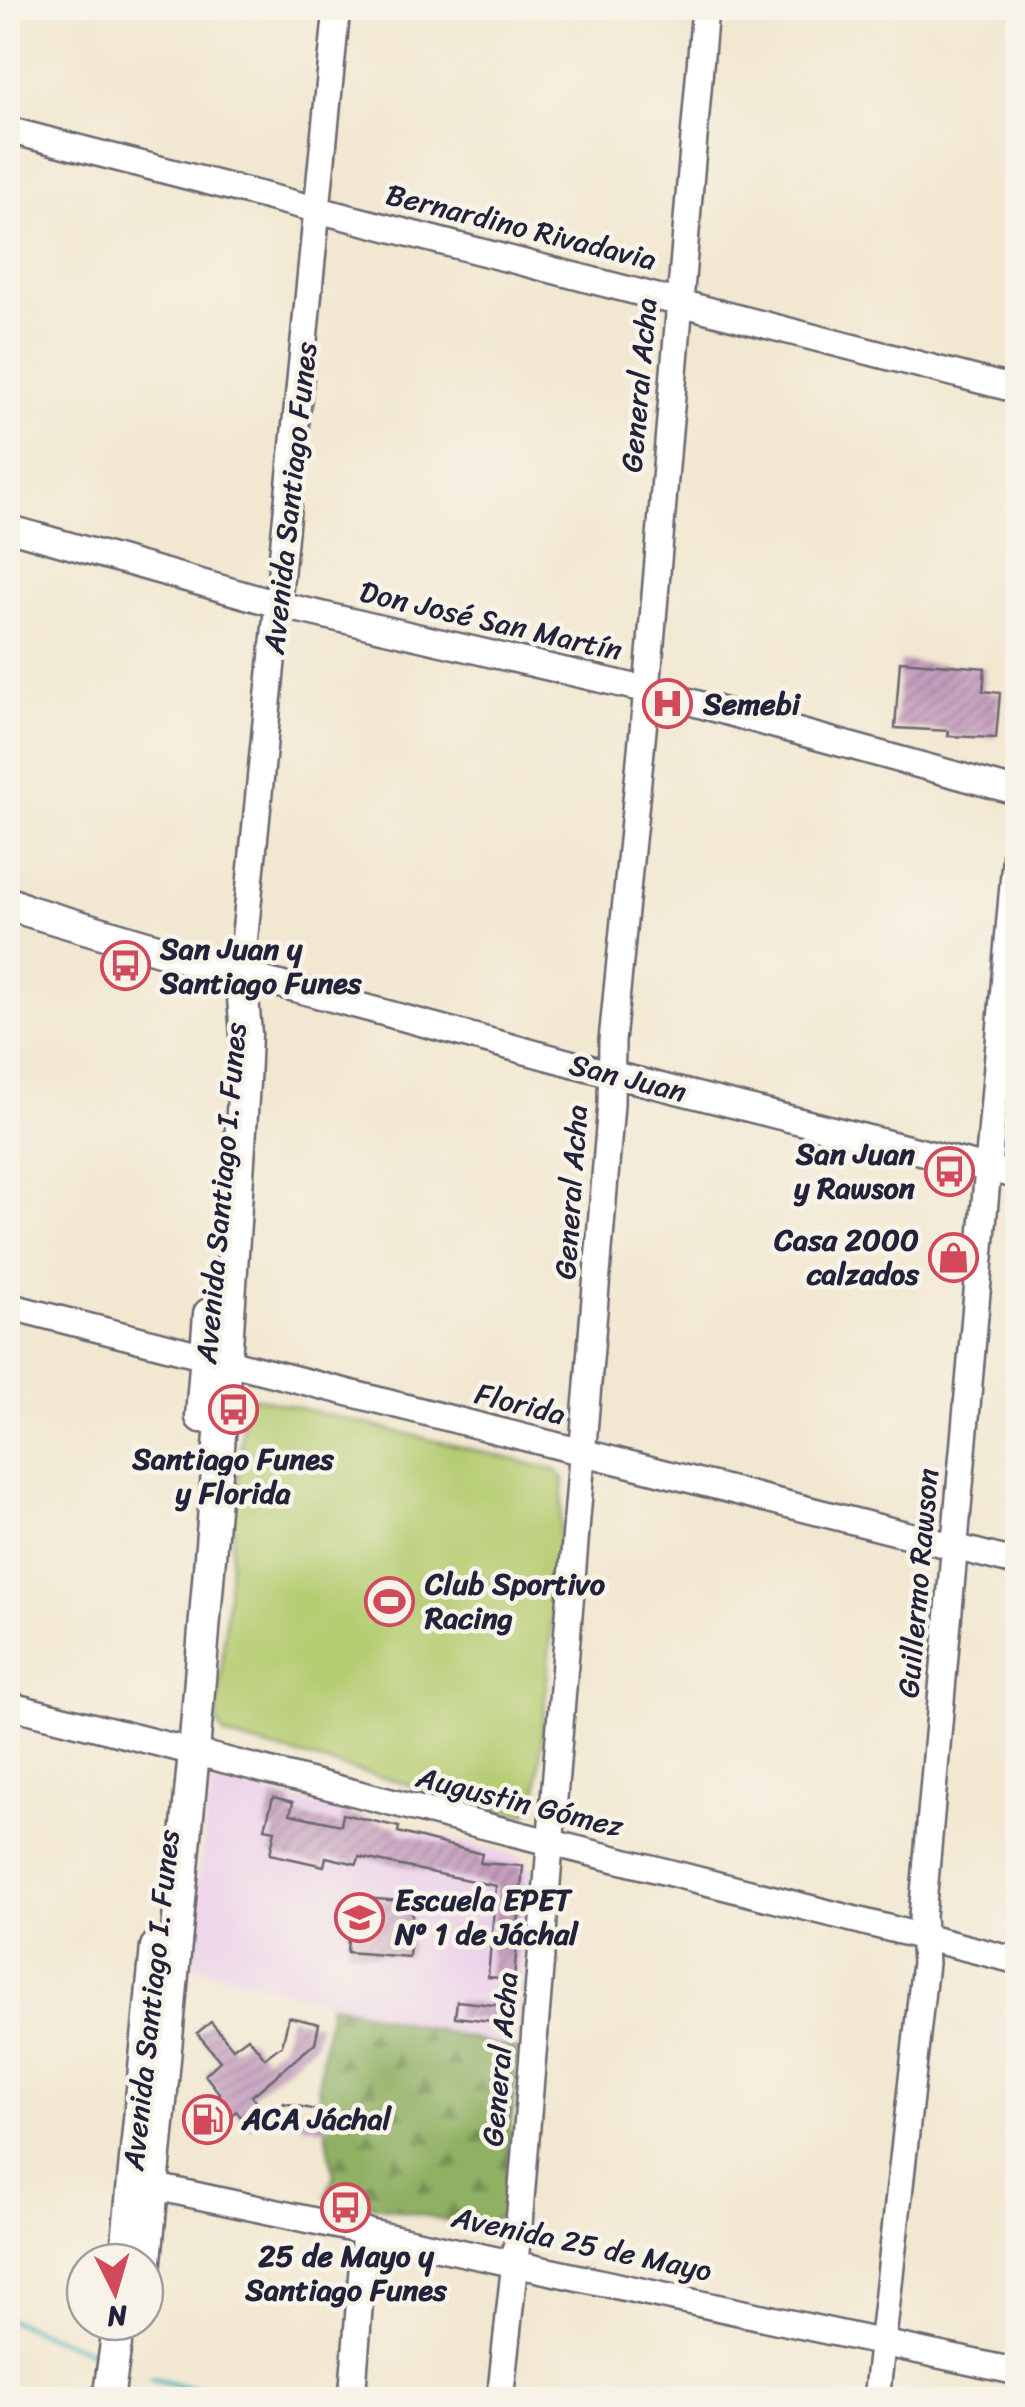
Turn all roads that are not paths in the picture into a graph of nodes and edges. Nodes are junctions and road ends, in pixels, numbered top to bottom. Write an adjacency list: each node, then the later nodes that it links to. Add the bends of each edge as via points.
1 (337, 8): 4 (street, Avenida Santiago Funes)
2 (705, 8): 5 (street, General Acha)
3 (8, 130): 4 (street, Bernardino Rivadavia)
4 (319, 210): 5 (street, Bernardino Rivadavia); 8 (street, Avenida Santiago Funes)
5 (679, 301): 6 (street, Bernardino Rivadavia); 9 (street, General Acha)
6 (1018, 390)
7 (8, 528): 8 (street, Don José San Martín)
8 (280, 605): 9 (street, Don José San Martín); 14 (street, Avenida Santiago Funes)
9 (647, 690): 10 (street, Don José San Martín); 15 (street, General Acha)
10 (1018, 792)
11 (1018, 828): 16 (street, Guillermo Rawson)
12 (8, 902): 14 (main road, San Juan)
13 (8, 924): 14 (main road, San Juan)
14 (241, 981): 15 (street, San Juan); 19 (main road, Avenida Santiago I. Funes, via 244,1082)
15 (612, 1074): 16 (street, San Juan); 20 (street, General Acha)
16 (987, 1168): 17 (street, San Juan); 21 (street, Guillermo Rawson)
17 (1018, 1176)
18 (8, 1306): 19 (street, Florida)
19 (215, 1360): 20 (street, Florida); 24 (main road, Avenida Santiago I. Funes)
20 (582, 1453): 21 (street, Florida); 25 (street, General Acha)
21 (953, 1546): 22 (street, Florida); 26 (street, Guillermo Rawson)
22 (1018, 1563)
23 (8, 1705): 24 (street, Augustin Gómez)
24 (186, 1749): 25 (street, Augustin Gómez); 28 (main road, Avenida Santiago I. Funes)
25 (550, 1844): 26 (street, Augustin Gómez); 32 (street, General Acha)
26 (922, 1936): 27 (street, Augustin Gómez); 35 (street, Guillermo Rawson, via 925,1963)
27 (1018, 1960)
28 (144, 2185): 29 (street, Avenida 25 de Mayo); 30 (main road, Avenida Santiago I. Funes); 31 (main road, Avenida Santiago I. Funes)
29 (365, 2230): 32 (street, Avenida 25 de Mayo); 39 (street)
30 (130, 2242)
31 (145, 2242)
32 (514, 2262): 35 (street, Avenida 25 de Mayo); 40 (street, General Acha)
33 (117, 2342): 37 (main road)
34 (136, 2342): 38 (main road)
35 (884, 2342): 36 (street, Avenida 25 de Mayo); 41 (street, Guillermo Rawson)
36 (1018, 2372)
37 (108, 2400)
38 (127, 2400)
39 (352, 2400)
40 (500, 2400)
41 (876, 2400)

